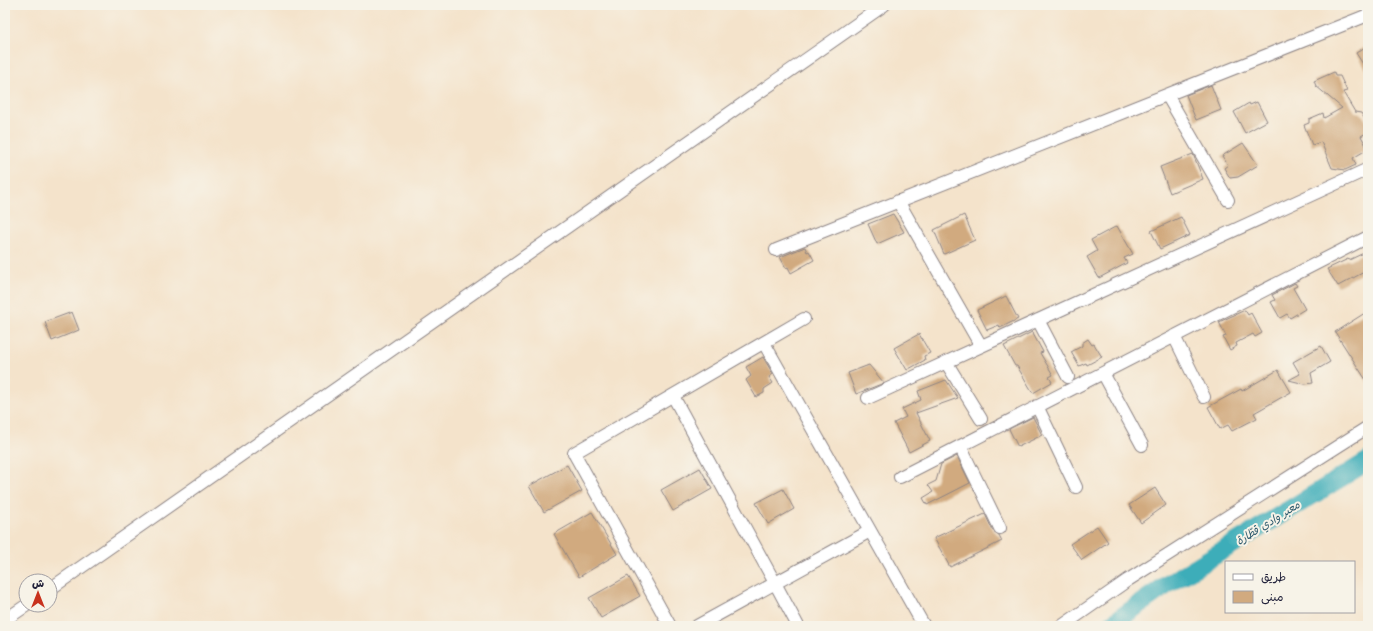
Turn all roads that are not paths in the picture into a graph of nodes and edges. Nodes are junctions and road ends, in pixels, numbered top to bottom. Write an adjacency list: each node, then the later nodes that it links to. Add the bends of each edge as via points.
1 (884, 5): 29 (street)
2 (1368, 15): 3 (street)
3 (1167, 95): 5 (street); 6 (street)
4 (1368, 169): 10 (street)
5 (1228, 200)
6 (898, 201): 8 (street); 13 (street)
7 (1368, 236): 11 (street)
8 (776, 250)
9 (804, 320): 12 (street)
10 (1038, 320): 13 (street); 16 (street)
11 (1174, 336): 15 (street); 18 (street)
12 (764, 343): 17 (street); 28 (street)
13 (981, 346): 14 (street)
14 (946, 362): 19 (street); 21 (street)
15 (1103, 373): 20 (street); 23 (street)
16 (1068, 377)
17 (673, 396): 30 (street); 33 (street, via 574,453)
18 (1204, 397)
19 (868, 398)
20 (1037, 406): 24 (street); 26 (street)
21 (981, 419)
22 (1368, 427): 37 (street, via 1128,580)
23 (1142, 445)
24 (960, 446): 25 (street); 27 (street)
25 (900, 477)
26 (1076, 486)
27 (1000, 528)
28 (870, 532): 30 (street); 36 (street)
29 (58, 583)
30 (775, 583): 34 (street); 35 (street)
31 (18, 611): 32 (street)
32 (5, 620)
33 (670, 626)
34 (696, 626)
35 (798, 626)
36 (924, 626)
37 (1062, 626)

